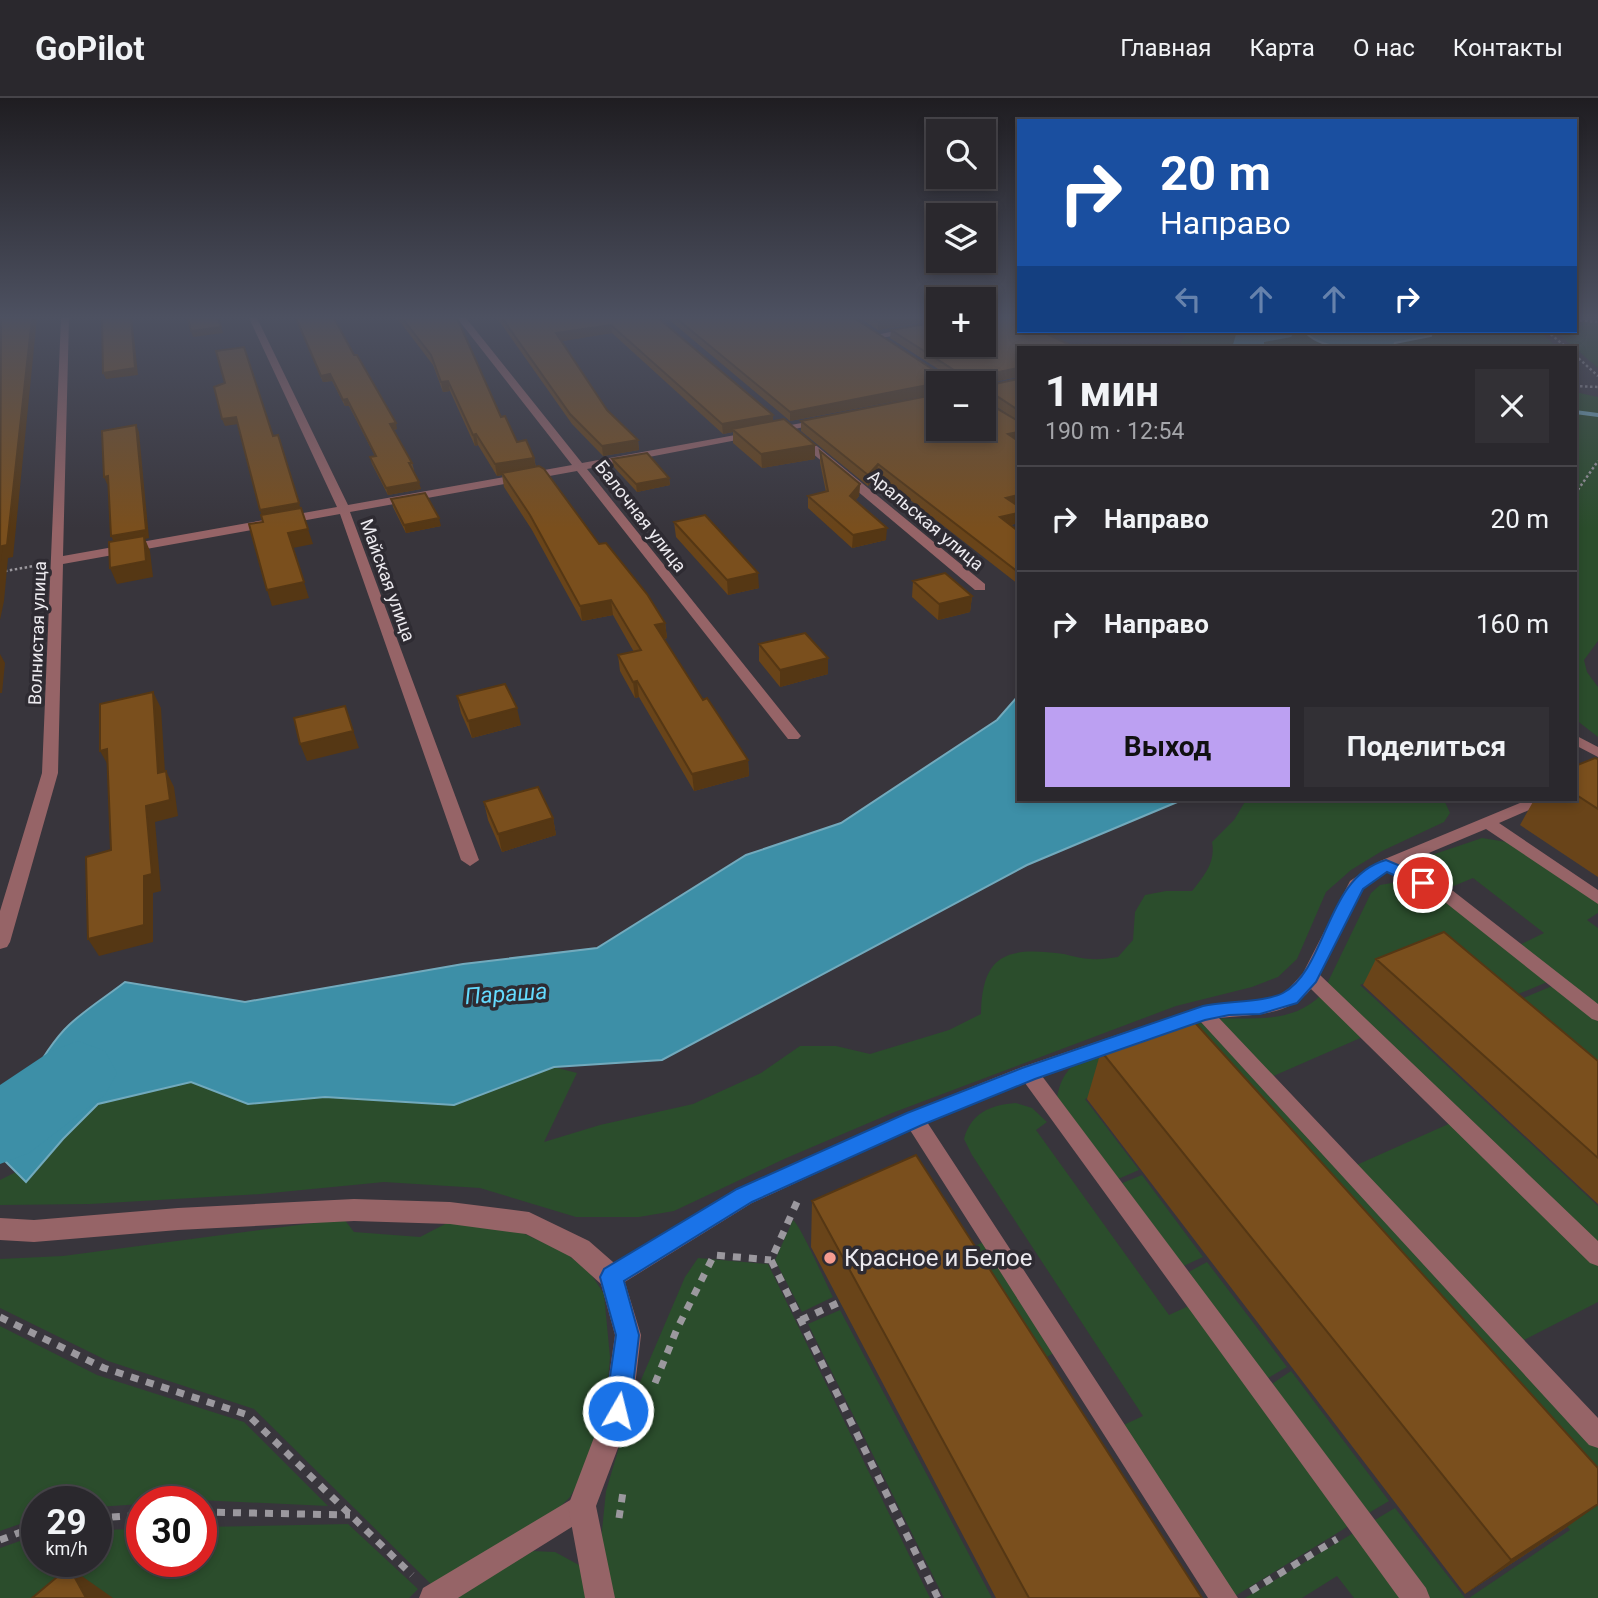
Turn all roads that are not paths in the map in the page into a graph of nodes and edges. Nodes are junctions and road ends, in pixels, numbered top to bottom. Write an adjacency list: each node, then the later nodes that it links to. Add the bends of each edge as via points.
1 (63, 388): 9 (street, Волнистая улица)
2 (286, 388): 8 (street, Майская улица)
3 (517, 388): 7 (street, Балочная улица)
4 (842, 416): 6 (street)
5 (777, 419): 6 (street, Аральская улица)
6 (787, 427): 7 (street); 10 (street, Аральская улица)
7 (580, 467): 8 (street); 11 (street, Балочная улица)
8 (344, 510): 9 (street); 16 (street, Майская улица)
9 (59, 561): 19 (street, Волнистая улица, via 50,773)
10 (980, 587)
11 (793, 736)
12 (1577, 740): 13 (lane)
13 (1598, 753)
14 (1537, 801): 15 (lane)
15 (1486, 821): 17 (lane); 18 (lane)
16 (470, 860)
17 (1386, 865): 20 (lane, via 1356,885); 22 (lane, via 1442,891)
18 (1598, 898)
19 (0, 942)
20 (1310, 977): 21 (lane, via 1290,998 1260,1007); 26 (lane)
21 (1203, 1013): 23 (lane); 28 (lane)
22 (1598, 1014)
23 (1028, 1073): 24 (lane); 33 (lane)
24 (914, 1119): 27 (lane, via 744,1196); 32 (lane)
25 (0, 1229): 27 (street, via 34,1231 354,1210 450,1213 529,1223 580,1249)
26 (1598, 1256)
27 (612, 1277): 29 (street, via 628,1335 620,1398)
28 (1598, 1436)
29 (582, 1506): 30 (lane); 31 (street)
30 (433, 1597)
31 (600, 1598)
32 (1224, 1598)
33 (1416, 1598)

